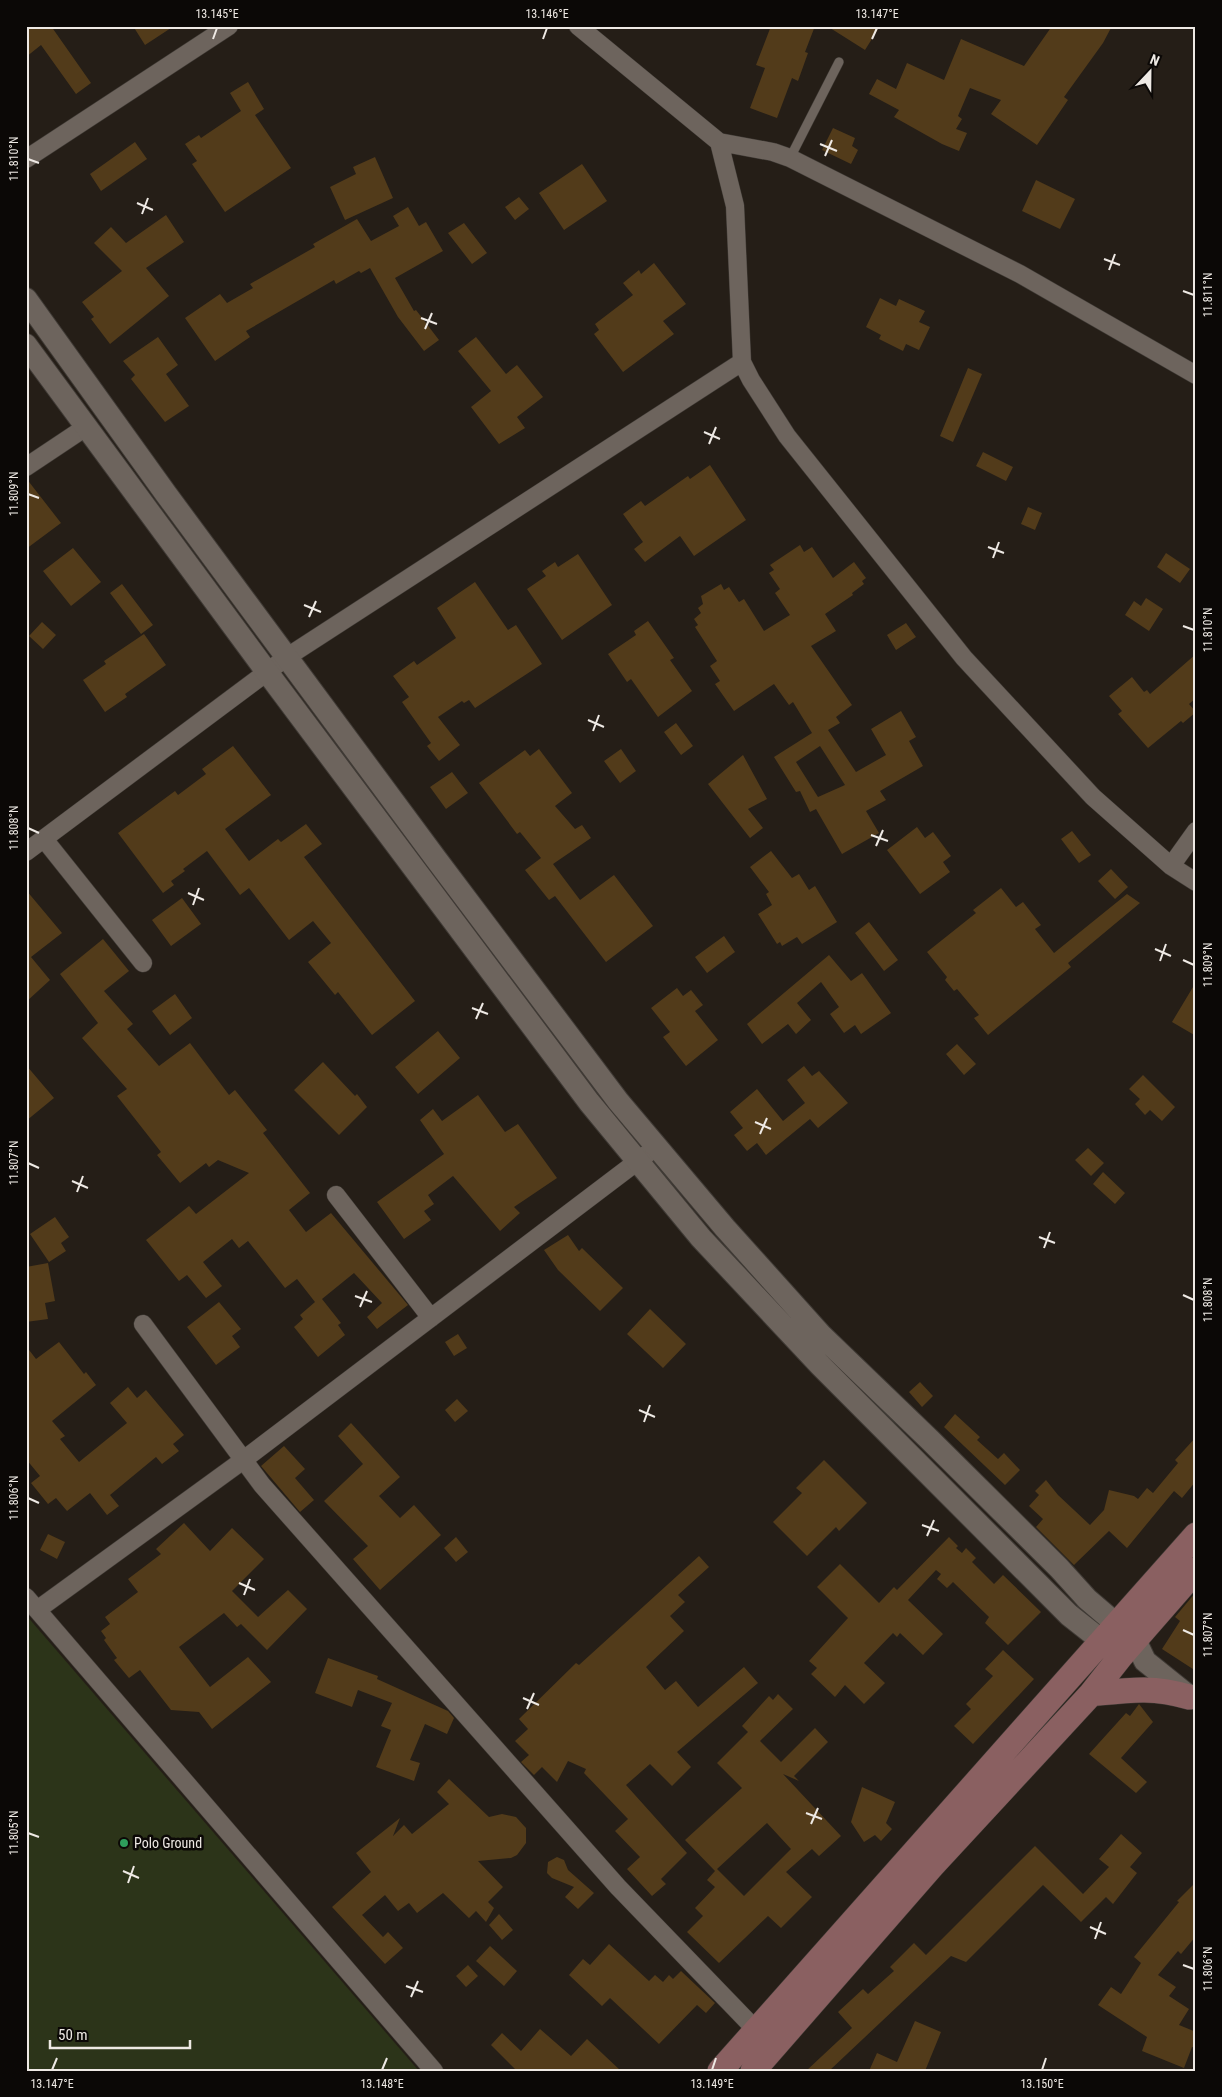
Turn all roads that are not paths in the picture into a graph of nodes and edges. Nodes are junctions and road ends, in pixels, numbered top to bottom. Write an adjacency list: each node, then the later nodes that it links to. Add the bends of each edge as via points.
1 (229, 26): 6 (street)
2 (578, 26): 4 (street)
3 (839, 62): 5 (lane)
4 (719, 142): 5 (street); 9 (street, via 735,206)
5 (790, 158): 10 (street, via 1020,274)
6 (26, 159)
7 (26, 299): 13 (street)
8 (26, 346): 11 (street)
9 (742, 362): 13 (street); 18 (street, via 787,436 964,658 1092,797)
10 (1196, 376)
11 (86, 427): 12 (street); 14 (street)
12 (26, 467)
13 (287, 657): 14 (street); 21 (street, via 618,1101)
14 (267, 672): 16 (street); 22 (street, via 589,1102)
15 (1196, 831): 18 (street)
16 (44, 839): 17 (street); 20 (street)
17 (26, 852)
18 (1171, 866): 19 (street)
19 (1196, 882)
20 (142, 963)
21 (656, 1146): 22 (street); 30 (street, via 822,1336 1087,1599)
22 (638, 1161): 24 (street); 30 (street, via 701,1238 820,1365 1069,1615)
23 (336, 1195): 24 (street)
24 (431, 1318): 26 (street)
25 (143, 1324): 26 (street)
26 (242, 1462): 29 (street); 34 (street, via 618,1887)
27 (1196, 1535): 30 (main road)
28 (1196, 1570): 31 (main road)
29 (32, 1604): 35 (street)
30 (1109, 1632): 31 (street); 34 (main road, via 1068,1682)
31 (1134, 1652): 32 (main road); 33 (street)
32 (1091, 1694): 33 (main road, via 1140,1688 1164,1690); 37 (main road, via 932,1866)
33 (1193, 1699)
34 (756, 2030): 36 (main road)
35 (434, 2071)
36 (720, 2071)
37 (753, 2071)

